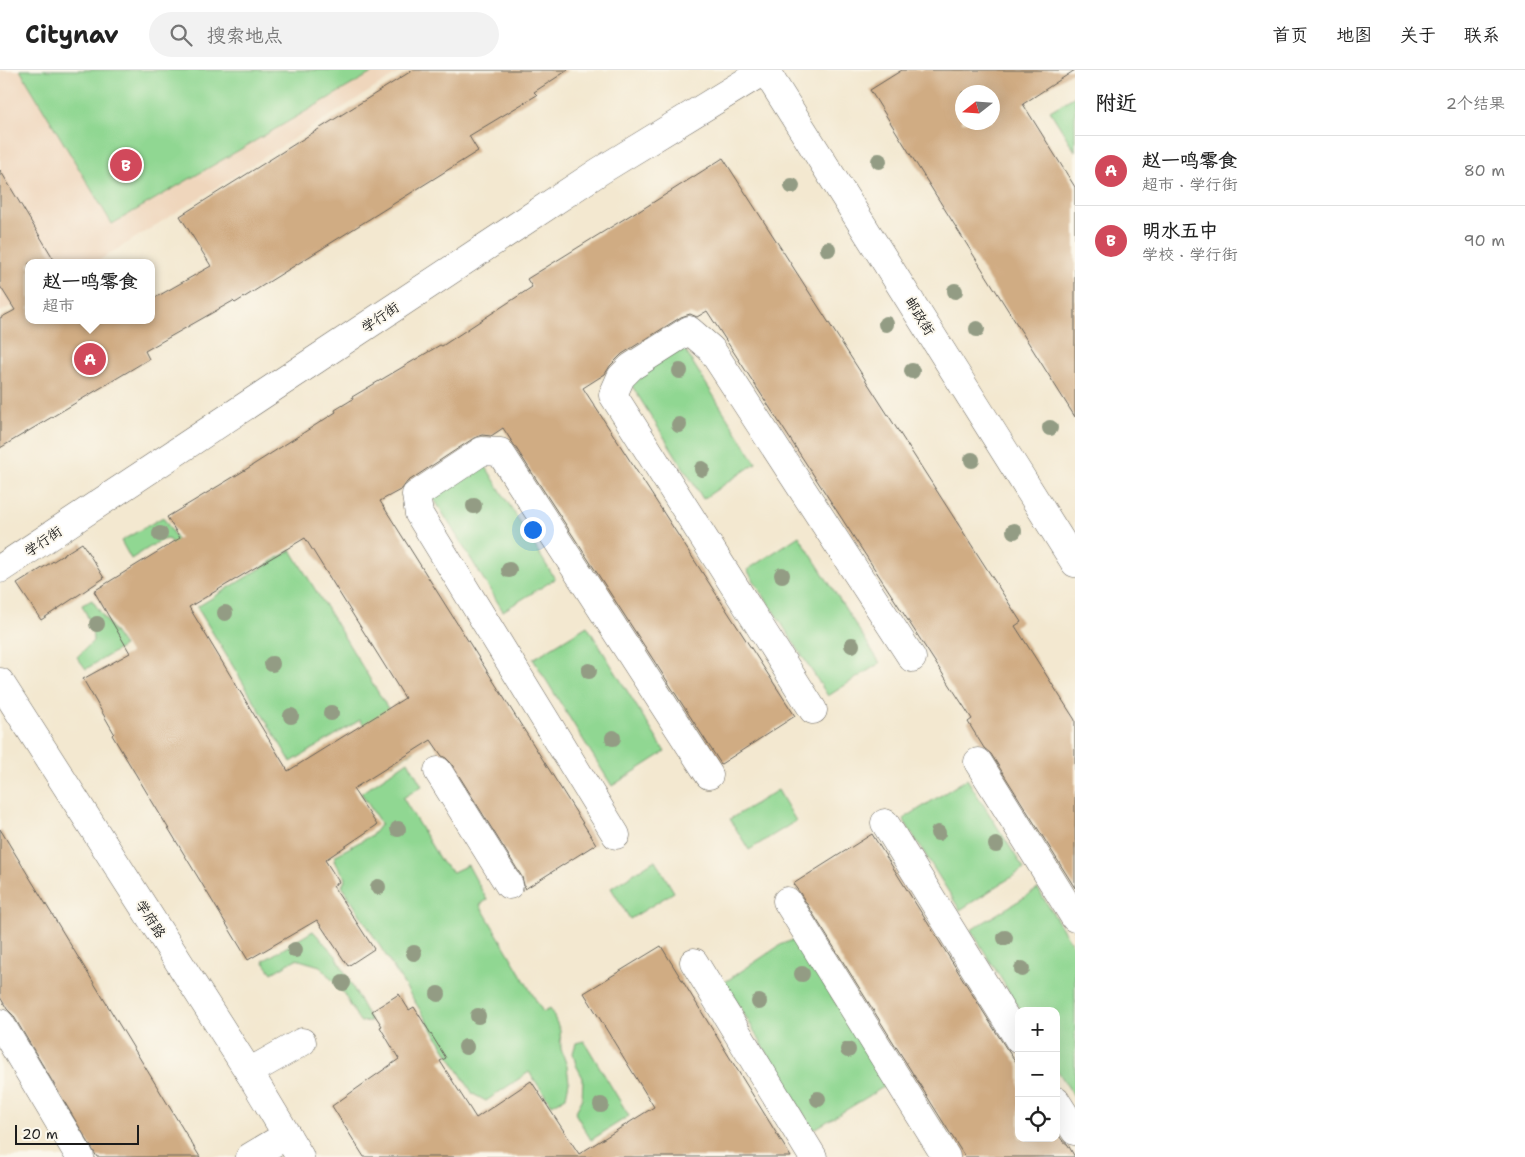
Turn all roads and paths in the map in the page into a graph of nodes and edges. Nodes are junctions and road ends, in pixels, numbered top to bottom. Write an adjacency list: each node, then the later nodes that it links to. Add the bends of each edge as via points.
1 (765, 70): 2 (street, 邮政街); 3 (street, 学行街, via 600,171)
2 (1075, 563)
3 (0, 569)
4 (912, 658): 6 (street, via 711,349 689,330 631,367 621,377 613,395)
5 (0, 682): 19 (street, 学府路)
6 (813, 710)
7 (978, 762): 14 (street)
8 (438, 771): 12 (street)
9 (709, 775): 11 (street, via 500,452 482,450 416,495 419,514)
10 (885, 823): 17 (street)
11 (616, 835)
12 (509, 885)
13 (788, 901): 26 (street)
14 (1075, 918)
15 (694, 962): 25 (street)
16 (0, 1023): 23 (street)
17 (1015, 1034)
18 (302, 1042): 19 (street)
19 (249, 1072): 22 (street, 学府路)
20 (1060, 1107): 21 (street)
21 (1075, 1131)
22 (294, 1146): 24 (street)
23 (80, 1157)
24 (250, 1157)
25 (813, 1157)
26 (946, 1157)

